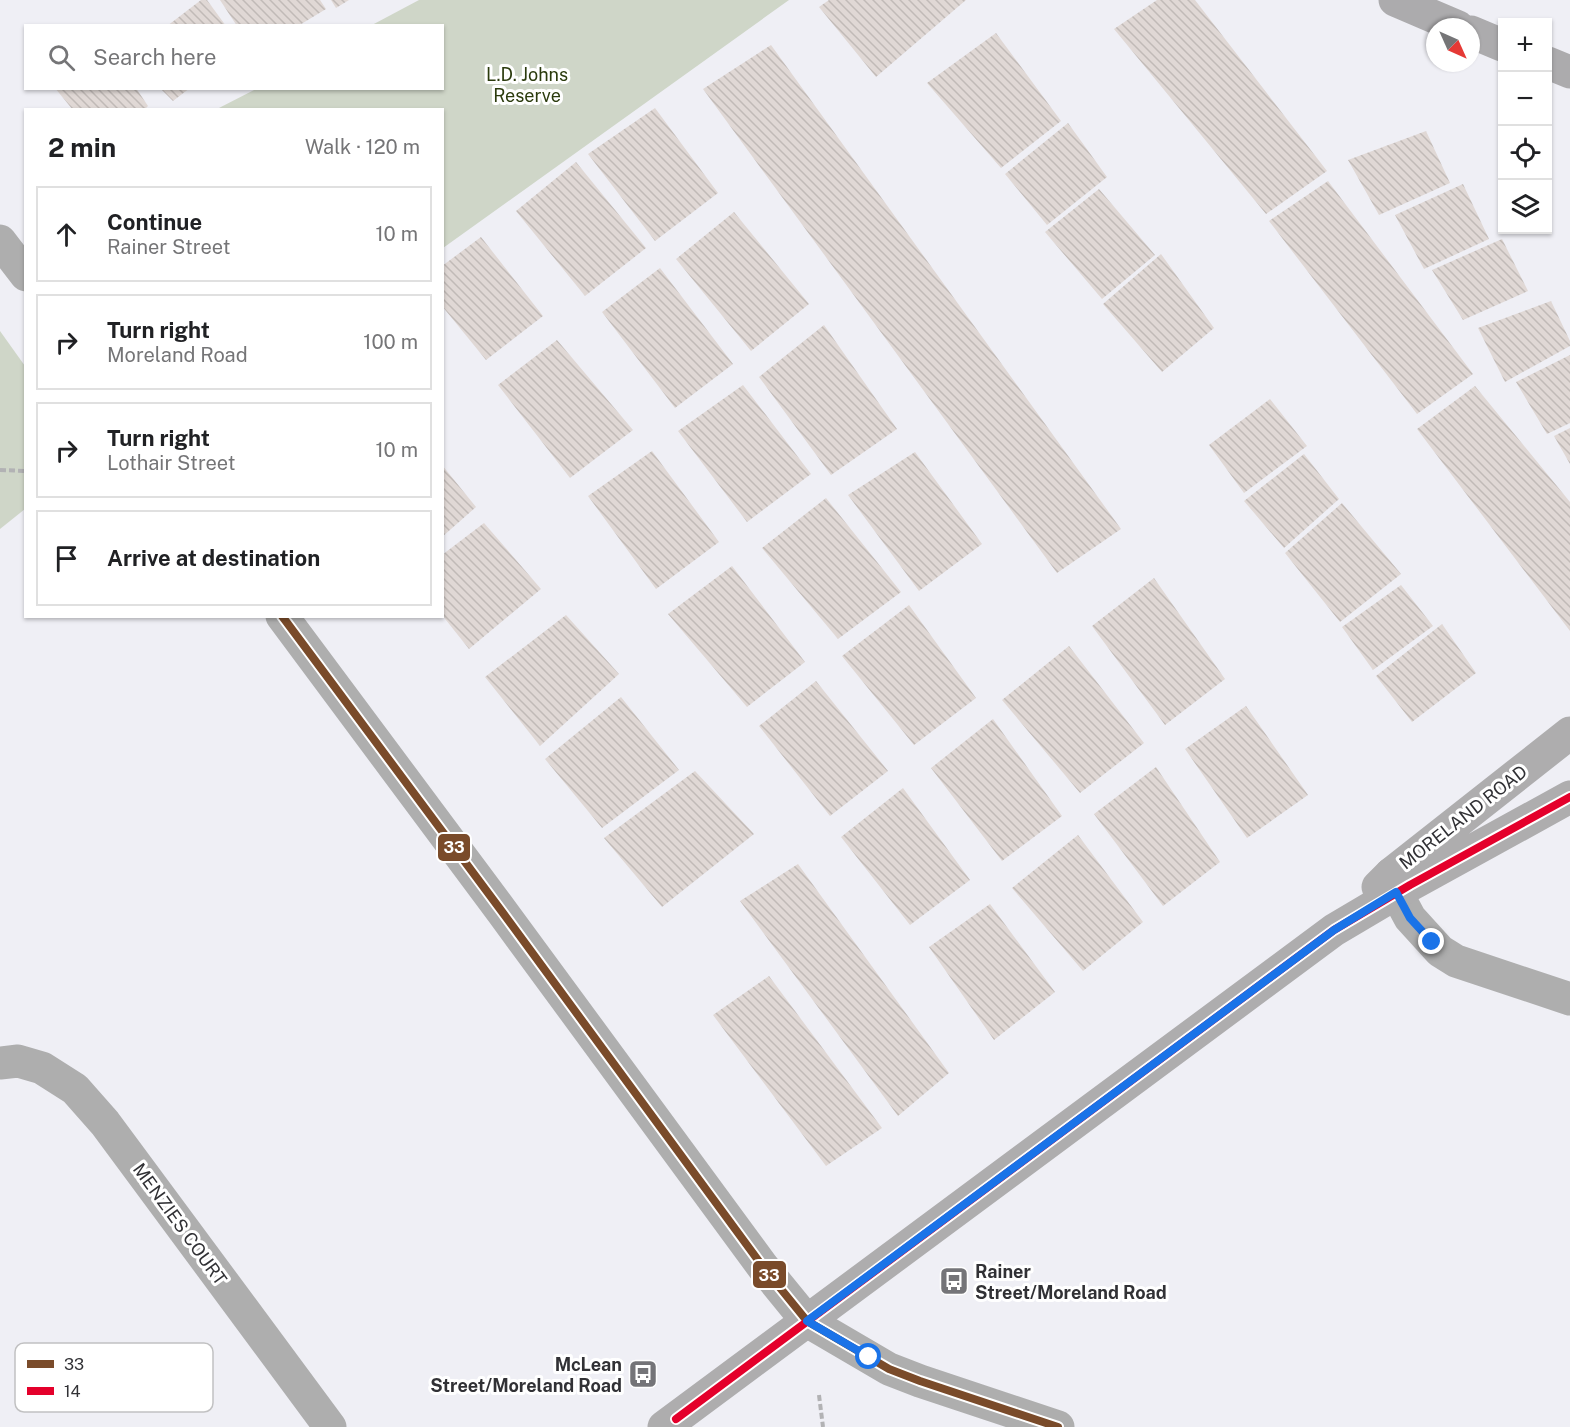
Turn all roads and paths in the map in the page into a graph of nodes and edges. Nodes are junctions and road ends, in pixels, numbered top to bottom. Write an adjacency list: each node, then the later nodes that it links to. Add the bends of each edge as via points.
1 (1395, 0): 2 (highway)
2 (1437, 18)
3 (1480, 36): 4 (highway)
4 (1498, 43)
5 (1552, 65): 6 (highway)
6 (1570, 72)
7 (0, 241): 8 (street)
8 (24, 272)
9 (0, 470): 10 (path)
10 (24, 471)
11 (283, 618): 17 (street, via 763,1267)
12 (1570, 733): 14 (main road, MORELAND ROAD)
13 (1570, 797): 14 (main road, MORELAND ROAD)
14 (1394, 883): 15 (street, via 1410,918 1440,951 1456,961); 17 (main road, MORELAND ROAD)
15 (1570, 999)
16 (0, 1062): 19 (street, MENZIES COURT, via 18,1061 42,1068 75,1089 105,1123)
17 (807, 1321): 20 (main road, MORELAND ROAD); 22 (street, via 889,1369)
18 (819, 1395): 21 (path)
19 (330, 1427)
20 (664, 1427)
21 (823, 1427)
22 (1058, 1427)

